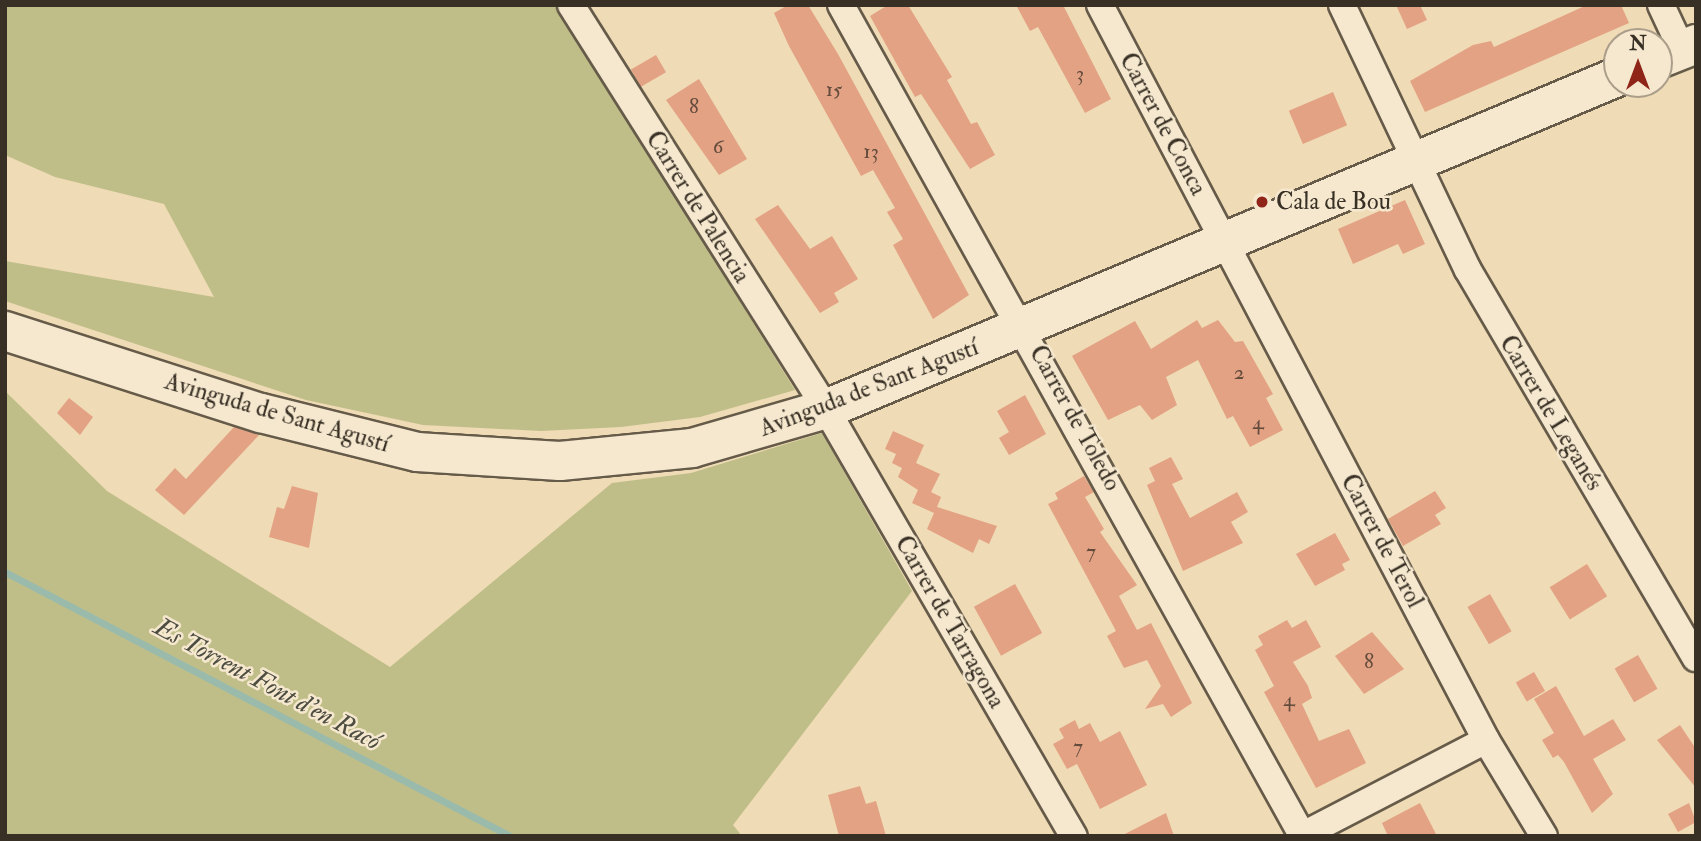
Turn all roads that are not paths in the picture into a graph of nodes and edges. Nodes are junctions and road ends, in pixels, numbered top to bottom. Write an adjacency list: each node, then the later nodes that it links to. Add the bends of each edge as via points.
1 (571, 5): 12 (street, Carrer de Palencia)
2 (841, 5): 10 (street, Carrer de Toledo)
3 (1100, 5): 9 (street, Carrer de Conca)
4 (1342, 5): 8 (street, Carrer de Leganés)
5 (1661, 5): 6 (street)
6 (1679, 51)
7 (1603, 83): 8 (street, Avinguda de Sant Agustí)
8 (1415, 162): 9 (street, Avinguda de Sant Agustí); 13 (street, Carrer de Leganés, via 1468,270)
9 (1225, 244): 10 (street, Avinguda de Sant Agustí); 14 (street, Carrer de Terol)
10 (1025, 327): 12 (street, Avinguda de Sant Agustí); 15 (street, Carrer de Toledo)
11 (5, 331): 12 (street, Avinguda de Sant Agustí, via 359,442 490,460 681,449)
12 (826, 409): 16 (street, Carrer de Tarragona)
13 (1692, 644)
14 (1486, 740): 15 (street); 17 (street, Carrer de Terol)
15 (1301, 835)
16 (1074, 836)
17 (1544, 836)

